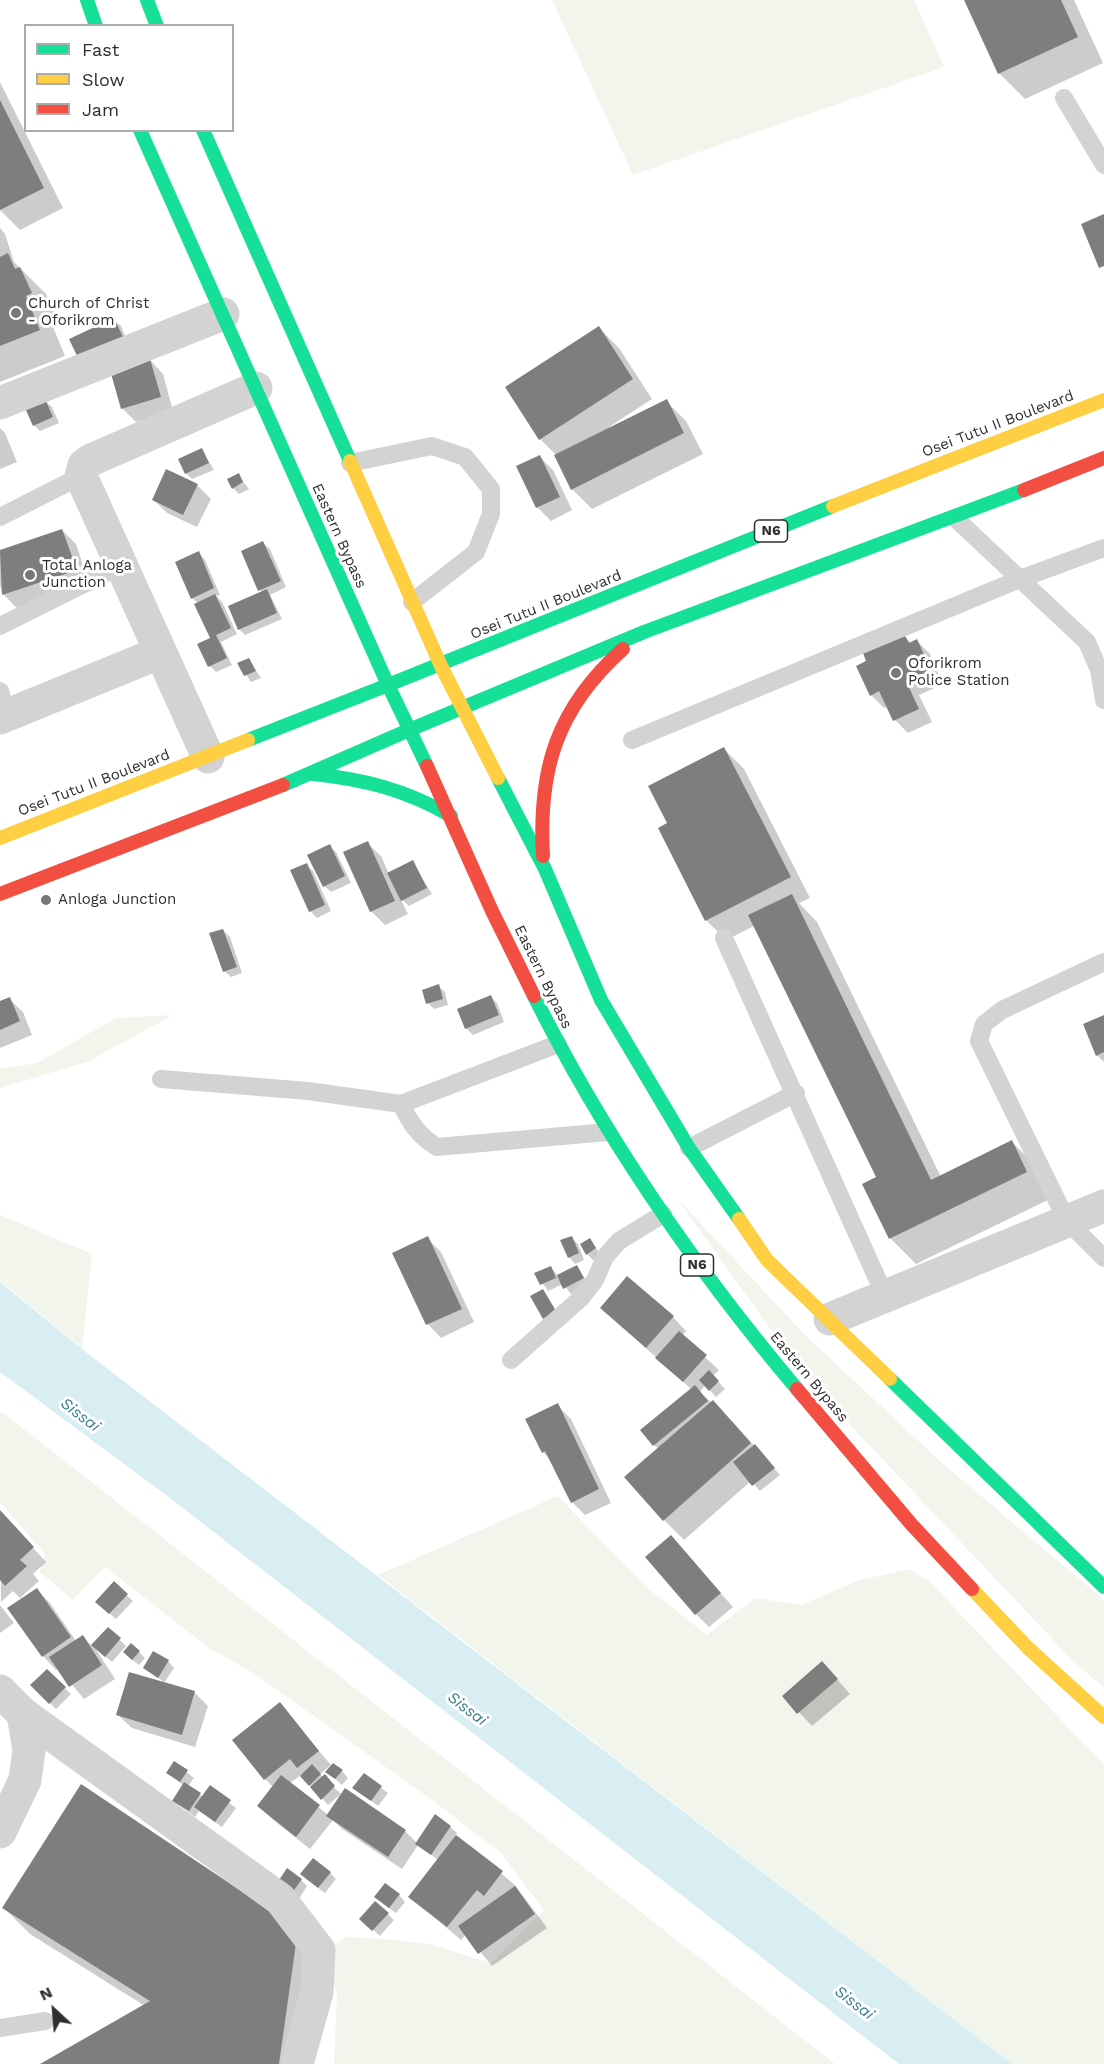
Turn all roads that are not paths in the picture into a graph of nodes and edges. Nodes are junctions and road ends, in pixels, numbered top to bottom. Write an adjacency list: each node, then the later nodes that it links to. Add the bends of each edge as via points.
1 (87, 0): 3 (main road)
2 (147, 0): 4 (main road)
3 (95, 24)
4 (156, 24)
5 (1065, 98): 8 (lane)
6 (141, 132): 9 (main road, Eastern Bypass)
7 (204, 132): 14 (main road)
8 (1104, 165)
9 (223, 314): 10 (main road, Eastern Bypass); 12 (street)
10 (255, 388): 15 (street, via 91,460 84,465); 26 (main road, Eastern Bypass)
11 (1104, 400): 25 (main road, Osei Tutu II Boulevard / N6)
12 (0, 403)
13 (1104, 458): 17 (main road)
14 (350, 464): 21 (main road); 21 (lane, via 432,446 465,457 491,489 491,514 476,552)
15 (81, 476): 16 (lane); 19 (street)
16 (0, 517)
17 (955, 518): 20 (lane); 23 (main road)
18 (1104, 548): 20 (lane)
19 (120, 566): 22 (lane); 24 (street)
20 (1020, 579): 27 (lane, via 1087,642 1099,670); 31 (lane)
21 (412, 602): 25 (main road)
22 (0, 626)
23 (644, 632): 29 (main road); 36 (main road, via 608,660 578,695 557,735 543,778 539,824)
24 (159, 653): 28 (street); 32 (street)
25 (441, 666): 26 (main road, Osei Tutu II Boulevard / N6); 29 (main road)
26 (388, 685): 30 (main road, Eastern Bypass / N6); 32 (main road, Osei Tutu II Boulevard)
27 (1104, 700)
28 (2, 708)
29 (464, 709): 30 (main road); 36 (main road)
30 (409, 730): 33 (main road); 34 (main road, Eastern Bypass / N6)
31 (632, 740)
32 (208, 757): 35 (main road, Osei Tutu II Boulevard)
33 (314, 774): 34 (main road, via 388,785 423,798); 37 (main road)
34 (451, 816): 40 (main road, Eastern Bypass / N6, via 492,911)
35 (0, 838)
36 (545, 869): 45 (main road, via 602,1000)
37 (0, 894)
38 (724, 938): 42 (lane)
39 (1104, 962): 48 (lane, via 1002,1010 984,1024 979,1041)
40 (558, 1044): 43 (lane); 44 (main road, Eastern Bypass / N6)
41 (160, 1079): 43 (lane, via 308,1091)
42 (796, 1093): 45 (lane); 50 (lane)
43 (401, 1104): 44 (lane, via 423,1138 437,1147)
44 (608, 1132): 47 (main road, Eastern Bypass / N6)
45 (689, 1148): 51 (main road, via 767,1260)
46 (1104, 1206): 48 (street)
47 (663, 1214): 52 (lane, via 619,1242 604,1257 595,1280 581,1298); 56 (main road, Eastern Bypass / N6, via 693,1259 777,1365 912,1525 1028,1648)
48 (1067, 1221): 49 (lane); 50 (street)
49 (1104, 1258)
50 (885, 1296): 51 (street)
51 (830, 1318): 53 (main road)
52 (511, 1360)
53 (1104, 1587)
54 (0, 1691): 55 (street)
55 (23, 1714): 57 (street, via 29,1750 25,1780); 60 (street, via 280,1899 319,1950 317,1992)
56 (1104, 1717)
57 (0, 1832)
58 (45, 2020): 59 (lane)
59 (0, 2028)
60 (297, 2064)

